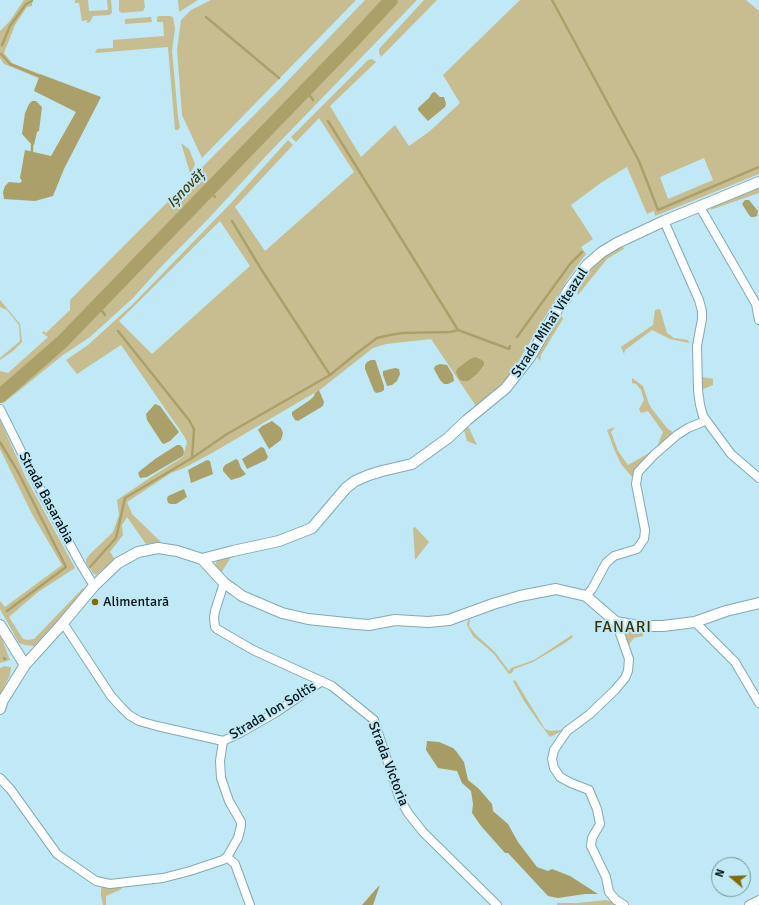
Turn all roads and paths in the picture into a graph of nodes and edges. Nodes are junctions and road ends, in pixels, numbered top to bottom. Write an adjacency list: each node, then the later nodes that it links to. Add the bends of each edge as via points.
1 (759, 182): 2 (street, Strada Mihai Viteazul)
2 (700, 207): 3 (street, Strada Mihai Viteazul); 4 (street)
3 (664, 221): 7 (street, via 702,311 697,346 698,390); 9 (street, Strada Mihai Viteazul, via 617,243 593,259 569,289 530,357 512,382 431,451 412,464 382,470 355,481 336,498 312,528 279,541)
4 (758, 304): 5 (street)
5 (759, 320)
6 (0, 408): 11 (street, Strada Basarabia, via 40,489)
7 (705, 421): 8 (street, via 731,454); 12 (street, via 677,435 638,472 636,484 645,530 644,539 637,549 614,556 606,563)
8 (759, 478)
9 (202, 560): 10 (street); 11 (street, via 167,549 148,549 118,563)
10 (224, 583): 12 (street, via 242,596 282,613 369,625 395,620 449,620 493,604 556,589); 19 (street, Strada Victoria, via 214,610 214,624 217,629 253,650)
11 (94, 586): 16 (street)
12 (586, 596): 14 (street)
13 (759, 603): 15 (street)
14 (616, 622): 15 (street, via 651,627); 28 (street, via 629,659 625,678 590,714 567,732 554,750 552,759 560,777 589,790 600,824 592,838 591,846 606,877 609,892)
15 (695, 622): 20 (street, via 735,662)
16 (63, 623): 18 (street); 22 (street, Strada Ion Soltîs, via 111,696 129,715 148,724)
17 (0, 625): 18 (street)
18 (25, 665): 21 (street)
19 (322, 681): 22 (street, Strada Ion Soltîs, via 275,713); 27 (street, Strada Victoria, via 347,697 374,720 399,797 408,813 423,832)
20 (759, 703)
21 (0, 709)
22 (224, 741): 24 (street, Strada Ion Soltîs, via 220,762 221,778 242,826)
23 (0, 778): 24 (street, via 57,854 96,881 110,884 162,878)
24 (228, 857): 26 (street, via 235,864)
25 (759, 900): 29 (street)
26 (250, 905)
27 (497, 905)
28 (624, 905)
29 (749, 905)

